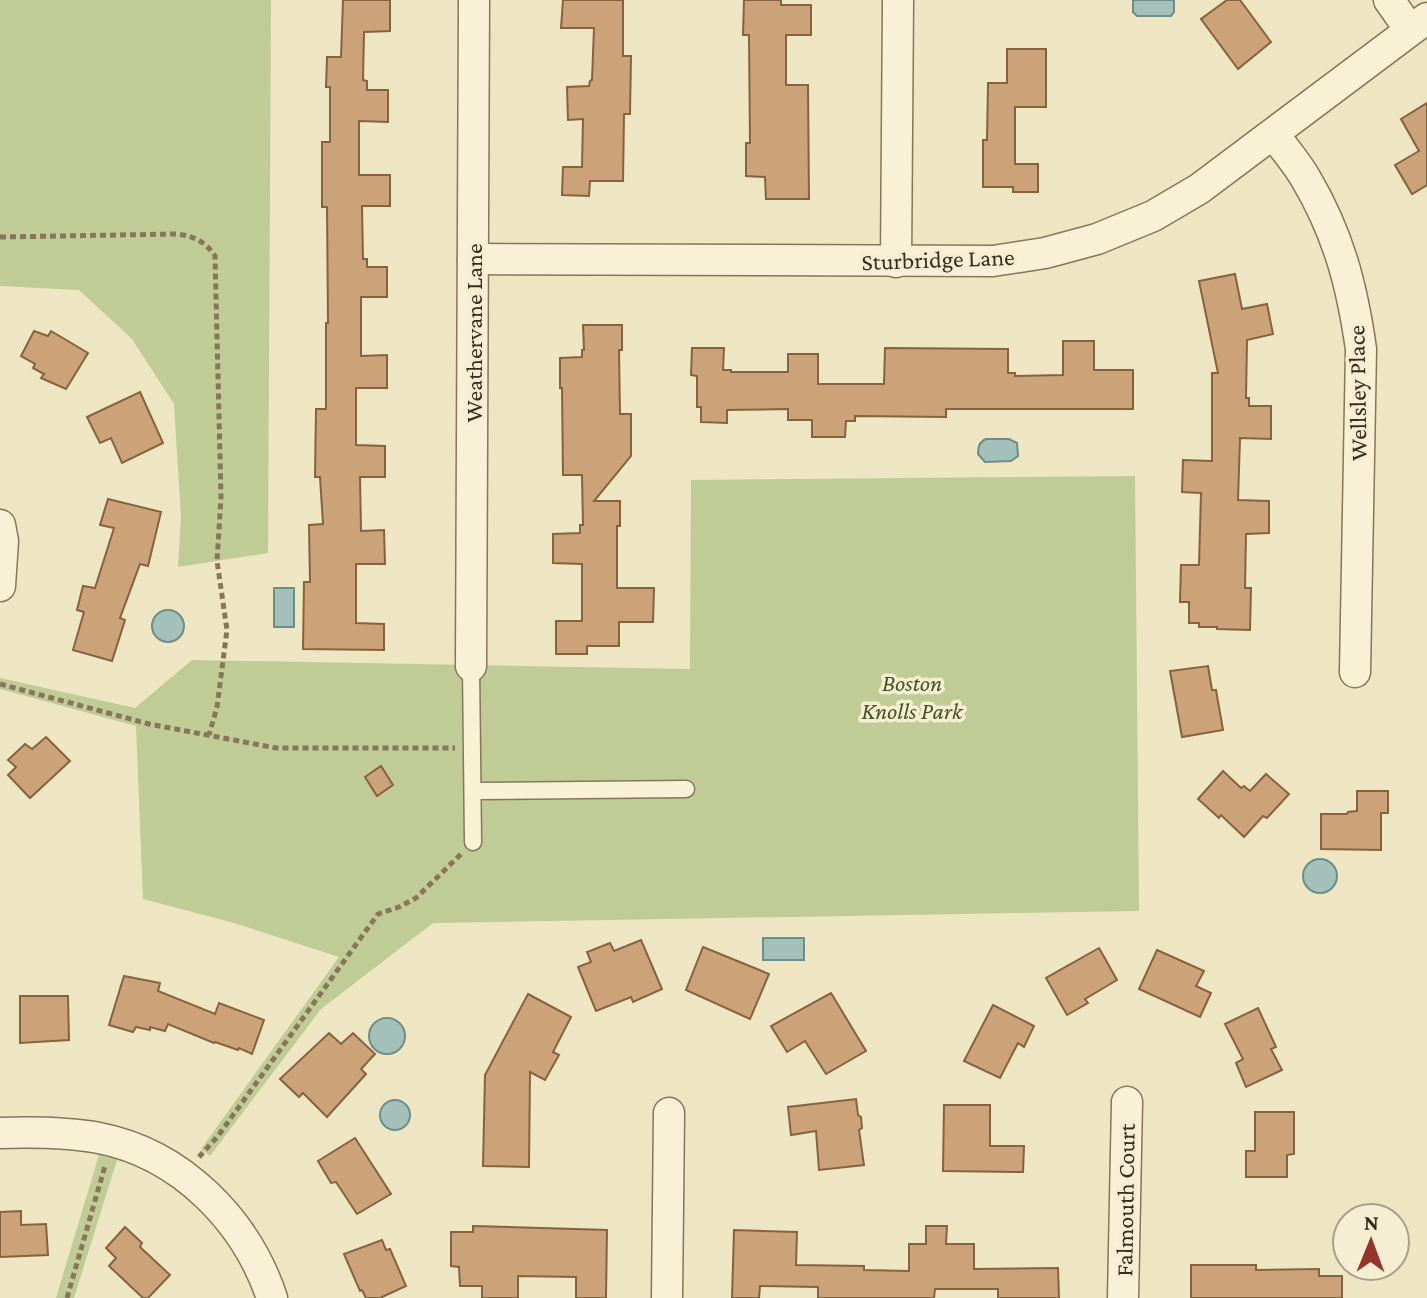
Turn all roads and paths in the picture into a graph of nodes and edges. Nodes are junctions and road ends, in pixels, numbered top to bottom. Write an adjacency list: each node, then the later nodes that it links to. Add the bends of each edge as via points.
1 (474, 0): 7 (street, Weathervane Lane)
2 (898, 0): 8 (street)
3 (1389, 0): 4 (street)
4 (1419, 24): 5 (street, Sturbridge Lane)
5 (1274, 134): 8 (street, Sturbridge Lane, via 1199,189 1097,239 993,261); 12 (street, Wellsley Place, via 1327,217 1355,304 1361,349)
6 (0, 237): 14 (path, via 177,234 199,240 215,256 221,497 217,561 227,630)
7 (473, 259): 8 (street, Sturbridge Lane); 11 (street, Weathervane Lane)
8 (896, 262)
9 (0, 525): 10 (street)
10 (0, 586)
11 (471, 666): 15 (lane)
12 (1355, 672)
13 (0, 684): 14 (path)
14 (209, 735): 15 (path, via 276,748)
15 (472, 748): 17 (lane)
16 (686, 789): 17 (lane)
17 (473, 791): 18 (lane)
18 (473, 842): 23 (path, via 416,898 378,914 218,1136)
19 (1127, 1102): 27 (street, Falmouth Court)
20 (669, 1113): 26 (street)
21 (0, 1133): 22 (street, via 70,1133)
22 (112, 1142): 23 (street); 24 (path)
23 (183, 1175): 25 (street, via 223,1210 245,1239)
24 (67, 1298)
25 (272, 1298)
26 (667, 1298)
27 (1123, 1298)

